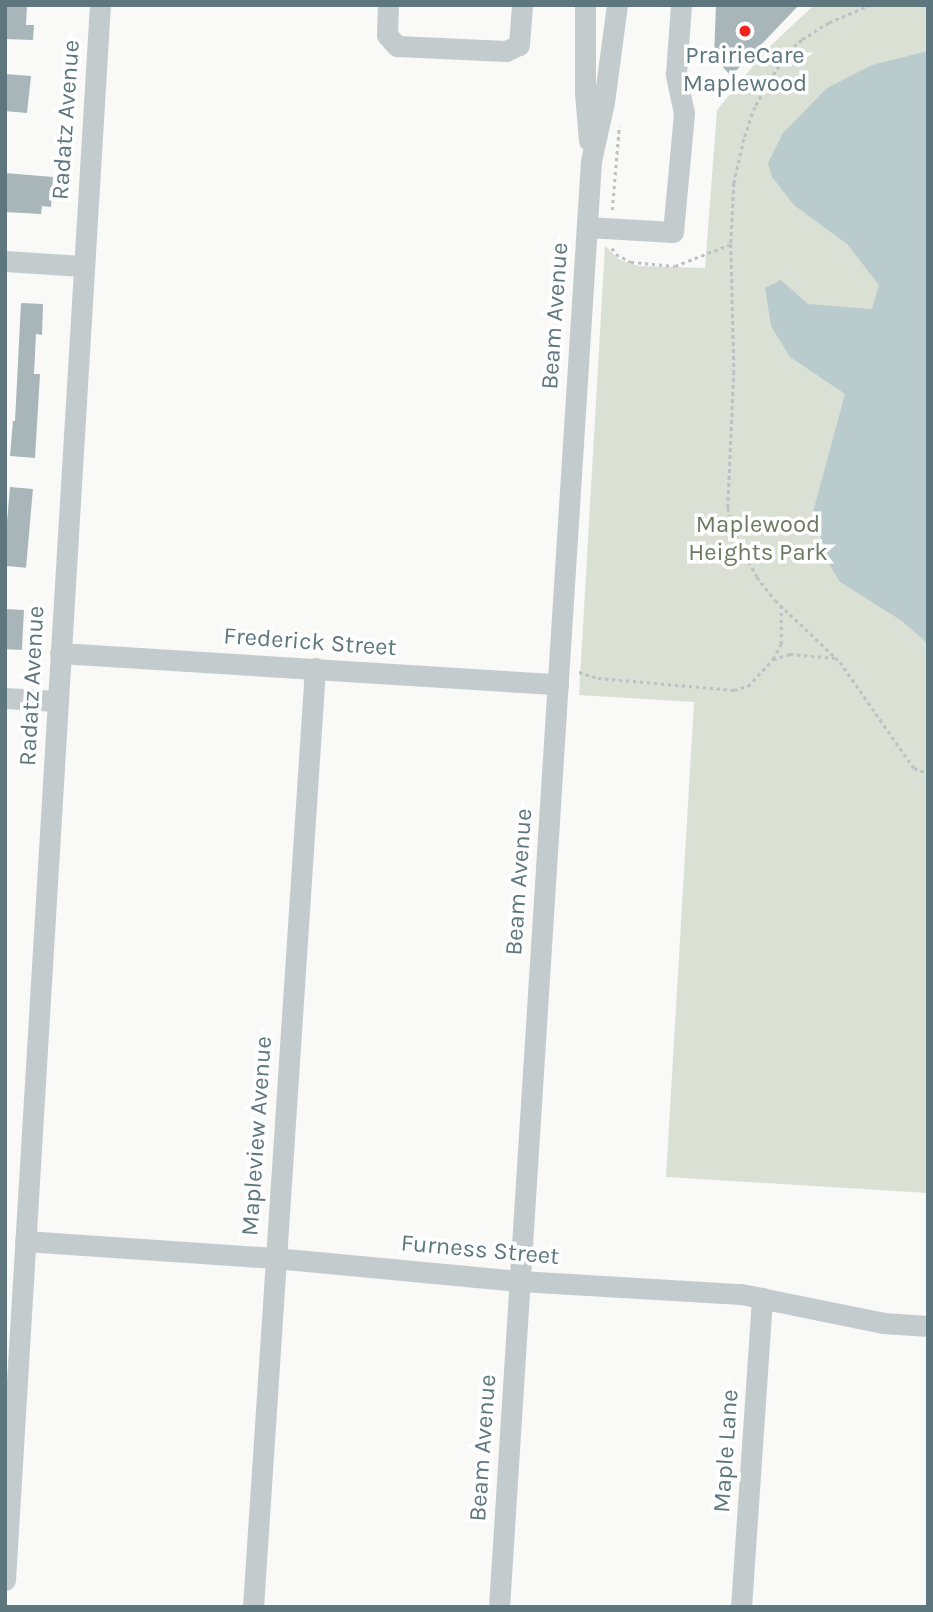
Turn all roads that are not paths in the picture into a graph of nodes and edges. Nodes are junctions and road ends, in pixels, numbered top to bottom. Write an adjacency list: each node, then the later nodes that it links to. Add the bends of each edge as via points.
1 (100, 5): 10 (street, Radatz Avenue)
2 (388, 5): 3 (street, via 387,35 397,46 506,51 519,46)
3 (523, 5)
4 (585, 5): 7 (street, Beam Avenue)
5 (617, 5): 7 (street, Beam Avenue)
6 (681, 5): 8 (street, via 676,74 684,113 673,232)
7 (591, 161): 8 (street, Beam Avenue)
8 (587, 227): 13 (street, Beam Avenue)
9 (5, 261): 10 (street)
10 (82, 266): 11 (street, Radatz Avenue)
11 (60, 653): 12 (street, Frederick Street); 15 (street, Radatz Avenue)
12 (315, 668): 13 (street, Frederick Street); 17 (street, Mapleview Avenue)
13 (558, 675): 18 (street, Beam Avenue)
14 (5, 698): 15 (street)
15 (57, 701): 16 (street, Radatz Avenue)
16 (25, 1241): 17 (street, Furness Street); 21 (street, Radatz Avenue)
17 (275, 1258): 18 (street, Furness Street); 22 (street, Mapleview Avenue)
18 (520, 1280): 19 (street, Furness Street); 23 (street, Beam Avenue)
19 (762, 1298): 20 (street, Furness Street, via 883,1323); 24 (street, Maple Lane)
20 (928, 1326)
21 (5, 1580)
22 (253, 1607)
23 (499, 1607)
24 (741, 1607)

